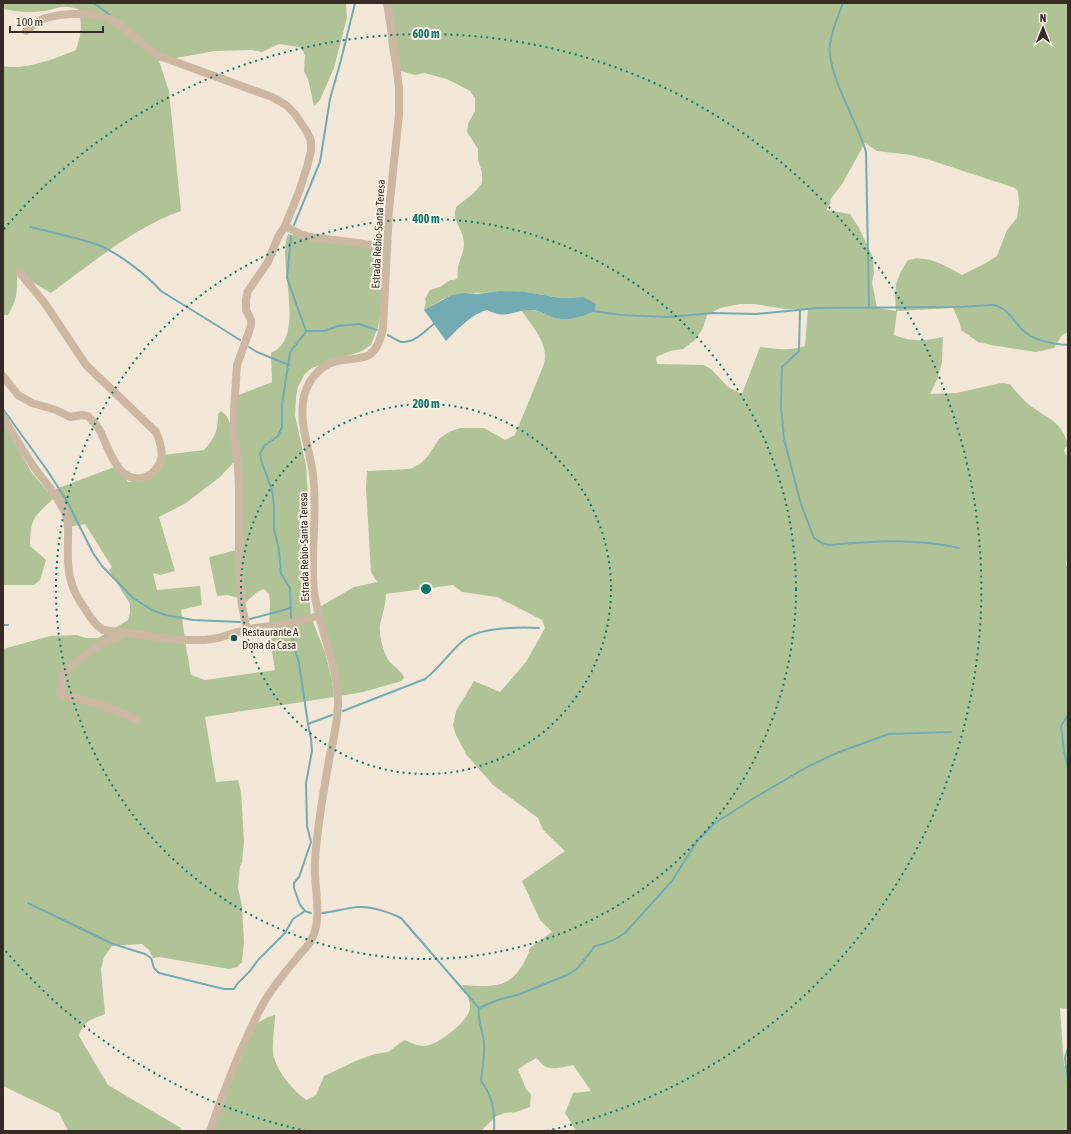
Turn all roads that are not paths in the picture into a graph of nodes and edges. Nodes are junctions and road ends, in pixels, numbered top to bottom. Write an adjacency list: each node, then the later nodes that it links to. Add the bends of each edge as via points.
1 (387, 3): 4 (street, Estrada Rebio-Santa Teresa, via 398,82 399,114 388,210)
2 (26, 31): 3 (street, via 45,18 59,15 105,17 120,25 149,50 162,57 272,97 286,105 302,123 312,145 299,192)
3 (285, 226): 4 (street, via 311,237); 9 (street, via 268,262 248,291 245,305 251,326 236,372 234,433 239,475 239,567 242,606)
4 (387, 247): 8 (street, Estrada Rebio-Santa Teresa, via 384,328 378,345 369,355 329,363 312,377 304,396 302,419 314,484 314,589)
5 (19, 272): 6 (street, via 44,302 86,364 156,432 161,447 159,464 154,472 144,477 137,478 125,474 117,466 100,430 88,416 70,417 32,403 18,395)
6 (3, 376)
7 (3, 417): 10 (street, via 66,515 69,573 77,598 103,630)
8 (318, 616): 9 (street, via 288,624); 12 (street, Estrada Rebio-Santa Teresa, via 332,657 338,717 322,797 314,863 316,928 312,940 262,1005 239,1053)
9 (247, 629): 10 (street, via 218,638 199,640)
10 (128, 634): 11 (street, via 111,638 75,661 62,677 60,692 63,696 105,706)
11 (138, 720)
12 (210, 1131)

